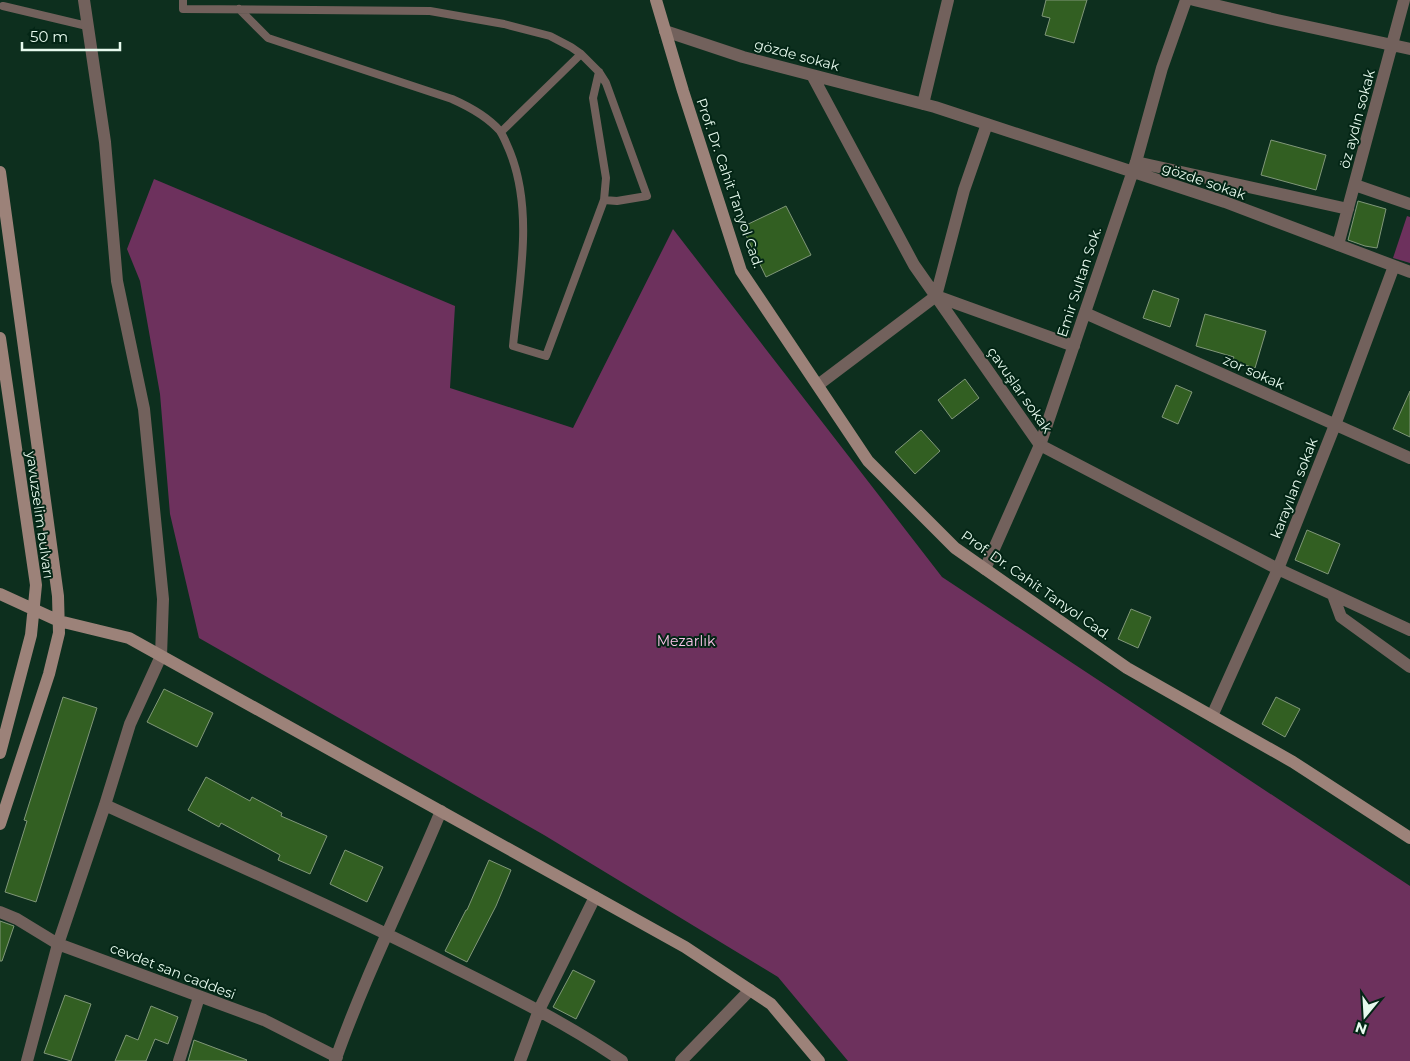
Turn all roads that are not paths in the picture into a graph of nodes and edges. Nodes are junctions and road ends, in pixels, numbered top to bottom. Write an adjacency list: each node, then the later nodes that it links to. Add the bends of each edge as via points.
1 (84, 0): 10 (street)
2 (183, 0): 9 (lane, via 183,9)
3 (656, 0): 11 (street, Prof. Dr. Cahit Tanyol Cad.)
4 (948, 0): 17 (street)
5 (1186, 0): 20 (street, Emir Sultan Sok., via 1162,68)
6 (1194, 0): 12 (street)
7 (1404, 0): 12 (street, öz aydın sokak)
8 (3, 6): 10 (lane)
9 (239, 9): 14 (lane, via 430,12 504,24 550,36); 19 (lane, via 268,38 452,99 474,110)
10 (87, 26): 44 (street, via 105,142 117,281 144,409 163,599)
11 (665, 31): 16 (street, gözde sokak); 33 (street, Prof. Dr. Cahit Tanyol Cad., via 741,271)
12 (1392, 45): 13 (street); 22 (street, öz aydın sokak)
13 (1410, 49)
14 (581, 54): 15 (lane); 19 (lane)
15 (599, 72): 23 (lane, via 592,98 606,178); 23 (lane, via 606,83 647,196)
16 (812, 75): 17 (street, gözde sokak); 29 (street, çavuşlar sokak, via 914,265)
17 (923, 104): 18 (street, gözde sokak)
18 (987, 124): 20 (street, gözde sokak); 29 (street, via 964,190)
19 (501, 132): 23 (lane, via 516,170 522,198 523,247 513,346 546,356)
20 (1134, 167): 25 (street, gözde sokak); 26 (street, gözde sokak); 30 (street, Emir Sultan Sok.)
21 (0, 172): 42 (street, via 58,596)
22 (1355, 185): 24 (street); 25 (street, öz aydın sokak)
23 (604, 200)
24 (1410, 204)
25 (1348, 209): 26 (street, öz aydın sokak)
26 (1338, 245): 27 (street, gözde sokak)
27 (1394, 266): 28 (street, gözde sokak); 34 (street, karayılan sokak)
28 (1410, 272)
29 (936, 296): 32 (street); 33 (street); 35 (street, çavuşlar sokak)
30 (1085, 313): 32 (street, Emir Sultan Sok.); 34 (street, zor sokak)
31 (0, 338): 41 (street, yavuzselim bulvarı, via 36,585)
32 (1074, 346): 35 (street, Emir Sultan Sok.)
33 (818, 385): 37 (street, Prof. Dr. Cahit Tanyol Cad., via 868,461 955,548)
34 (1335, 425): 36 (street, zor sokak); 38 (street, karayılan sokak)
35 (1040, 445): 37 (street, Emir Sultan Sok.); 38 (street, çavuşlar sokak)
36 (1410, 458)
37 (985, 569): 46 (street, Prof. Dr. Cahit Tanyol Cad., via 1127,668)
38 (1278, 570): 40 (street, çavuşlar sokak); 46 (street, karayılan sokak)
39 (0, 594): 41 (street)
40 (1332, 594): 43 (street, çavuşlar sokak); 45 (street, via 1341,617)
41 (34, 610): 42 (street); 47 (street, yavuzselim bulvarı, via 31,635)
42 (58, 621): 44 (street, via 129,638); 50 (street, via 59,633 49,674)
43 (1410, 630)
44 (161, 656): 48 (street, via 130,724); 49 (street)
45 (1410, 667)
46 (1212, 716): 51 (street, Prof. Dr. Cahit Tanyol Cad., via 1293,762)
47 (0, 753)
48 (105, 805): 54 (street); 55 (street)
49 (441, 812): 52 (street); 54 (street)
50 (0, 824)
51 (1410, 838)
52 (595, 897): 56 (street, via 685,947); 58 (street)
53 (0, 912): 55 (street, cevdet san caddesi)
54 (387, 934): 58 (street); 59 (street)
55 (58, 944): 57 (street, cevdet san caddesi); 60 (street)
56 (750, 990): 64 (street); 65 (street, via 772,1004)
57 (199, 997): 59 (street, cevdet san caddesi, via 264,1020); 61 (street)
58 (539, 1010): 62 (street); 63 (street)
59 (336, 1059)
60 (27, 1061)
61 (179, 1061)
62 (520, 1061)
63 (622, 1061)
64 (681, 1061)
65 (819, 1061)

